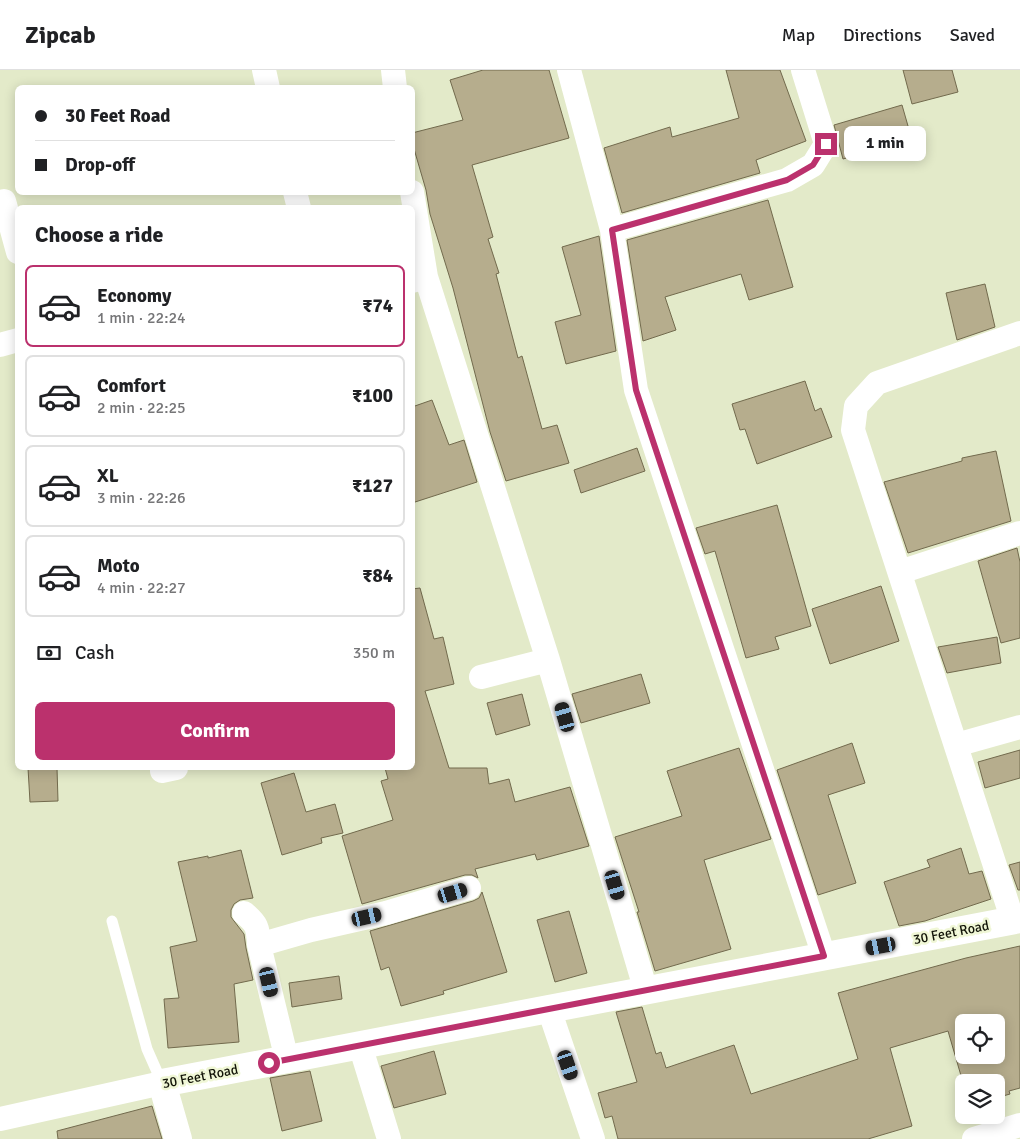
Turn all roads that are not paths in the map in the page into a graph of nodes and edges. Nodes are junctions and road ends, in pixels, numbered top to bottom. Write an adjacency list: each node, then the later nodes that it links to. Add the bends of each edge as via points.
1 (264, 70): 5 (street)
2 (393, 70): 6 (street)
3 (568, 70): 9 (street)
4 (803, 70): 9 (street, via 826,144 813,165 787,180)
5 (267, 85)
6 (396, 85)
7 (4, 201): 10 (street)
8 (415, 229): 11 (street)
9 (612, 230): 26 (street, via 636,390)
10 (15, 241)
11 (419, 279): 17 (street)
12 (1020, 334): 16 (street, via 876,383 856,406 853,430)
13 (15, 341): 14 (street)
14 (0, 345)
15 (1020, 533): 16 (street)
16 (900, 572): 20 (street)
17 (548, 660): 18 (street); 27 (street)
18 (481, 677)
19 (1020, 727): 20 (street)
20 (956, 745): 23 (street)
21 (469, 888): 25 (street)
22 (244, 913): 25 (street, via 255,923)
23 (1017, 920): 26 (main road, 30 Feet Road)
24 (112, 921): 31 (lane, via 147,1049)
25 (260, 944): 30 (street)
26 (824, 956): 27 (main road, 30 Feet Road)
27 (646, 991): 28 (main road, 30 Feet Road)
28 (549, 1009): 29 (main road, 30 Feet Road); 36 (street)
29 (360, 1045): 30 (main road, 30 Feet Road); 35 (street)
30 (287, 1060): 31 (main road, 30 Feet Road)
31 (162, 1083): 32 (street, 30 Feet Road); 34 (main road)
32 (0, 1119)
33 (1020, 1126): 37 (street)
34 (178, 1139)
35 (389, 1139)
36 (593, 1139)
37 (974, 1139)

